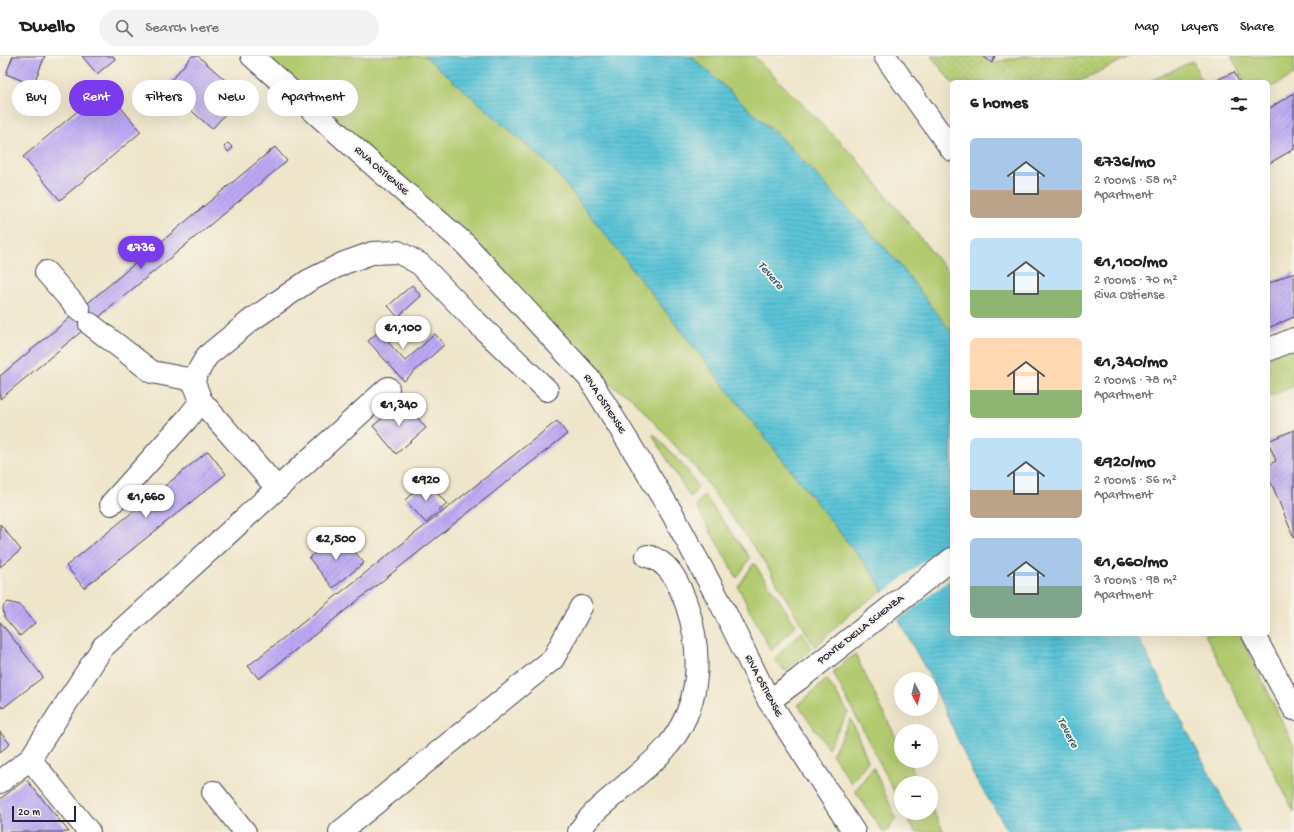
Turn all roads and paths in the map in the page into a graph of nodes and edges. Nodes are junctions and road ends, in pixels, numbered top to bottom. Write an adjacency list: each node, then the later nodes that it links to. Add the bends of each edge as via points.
1 (252, 56): 17 (street, RIVA OSTIENSE, via 465,244 589,378 675,519)
2 (885, 56): 3 (street)
3 (950, 147)
4 (46, 272): 7 (street, via 84,317 152,372)
5 (1294, 339): 6 (street)
6 (1270, 349)
7 (193, 380): 9 (street, via 207,356 250,321 308,281 344,263 372,253 398,252 420,264); 10 (street)
8 (388, 388): 11 (street)
9 (547, 390)
10 (201, 401): 11 (street); 12 (street)
11 (277, 488): 19 (street, via 102,647)
12 (111, 504)
13 (647, 556): 25 (street, via 660,561 668,569 684,598 695,636 695,691 683,721 667,747 598,809)
14 (950, 560): 17 (street, PONTE DELLA SCIENZA)
15 (581, 607): 24 (street, via 552,659)
16 (1254, 636): 18 (street)
17 (769, 701): 26 (street, RIVA OSTIENSE)
18 (1294, 709)
19 (30, 759): 20 (street); 22 (street)
20 (0, 782)
21 (213, 792): 23 (street)
22 (89, 832)
23 (245, 832)
24 (340, 832)
25 (579, 832)
26 (854, 832)

